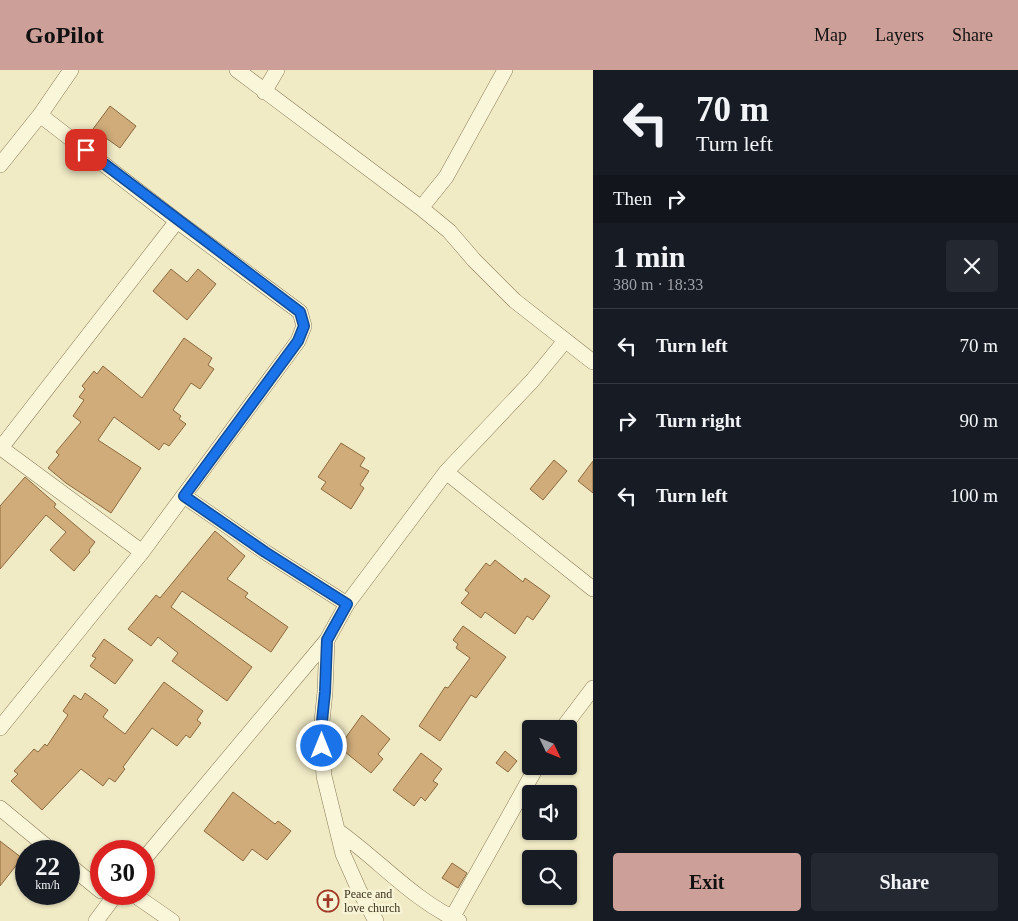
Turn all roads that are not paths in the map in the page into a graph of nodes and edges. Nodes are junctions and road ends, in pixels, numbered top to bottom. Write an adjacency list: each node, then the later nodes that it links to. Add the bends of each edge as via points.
1 (71, 70): 6 (street)
2 (237, 70): 5 (street)
3 (277, 70): 5 (street)
4 (505, 70): 8 (street, via 446,177)
5 (264, 92): 8 (street)
6 (40, 115): 7 (street); 9 (street)
7 (0, 165)
8 (421, 208): 10 (street, via 449,231 515,301)
9 (177, 220): 12 (street); 14 (street, via 300,312 304,326 298,341)
10 (564, 341): 11 (street); 13 (street, via 532,381)
11 (592, 358)
12 (0, 449): 15 (street)
13 (446, 472): 16 (street); 17 (street)
14 (184, 496): 15 (street); 17 (street)
15 (142, 552): 21 (street)
16 (593, 589)
17 (347, 604): 18 (street)
18 (327, 640): 24 (street, via 321,731 324,776); 26 (street)
19 (593, 688): 20 (street)
20 (569, 720)
21 (0, 728)
22 (532, 775): 31 (street)
23 (0, 808): 25 (street)
24 (338, 830): 31 (street, via 411,892); 34 (street, via 343,854)
25 (39, 840)
26 (155, 846)
27 (80, 873): 28 (street)
28 (90, 881)
29 (103, 905): 32 (street)
30 (149, 905): 33 (street)
31 (455, 919)
32 (96, 921)
33 (172, 921)
34 (376, 921)

